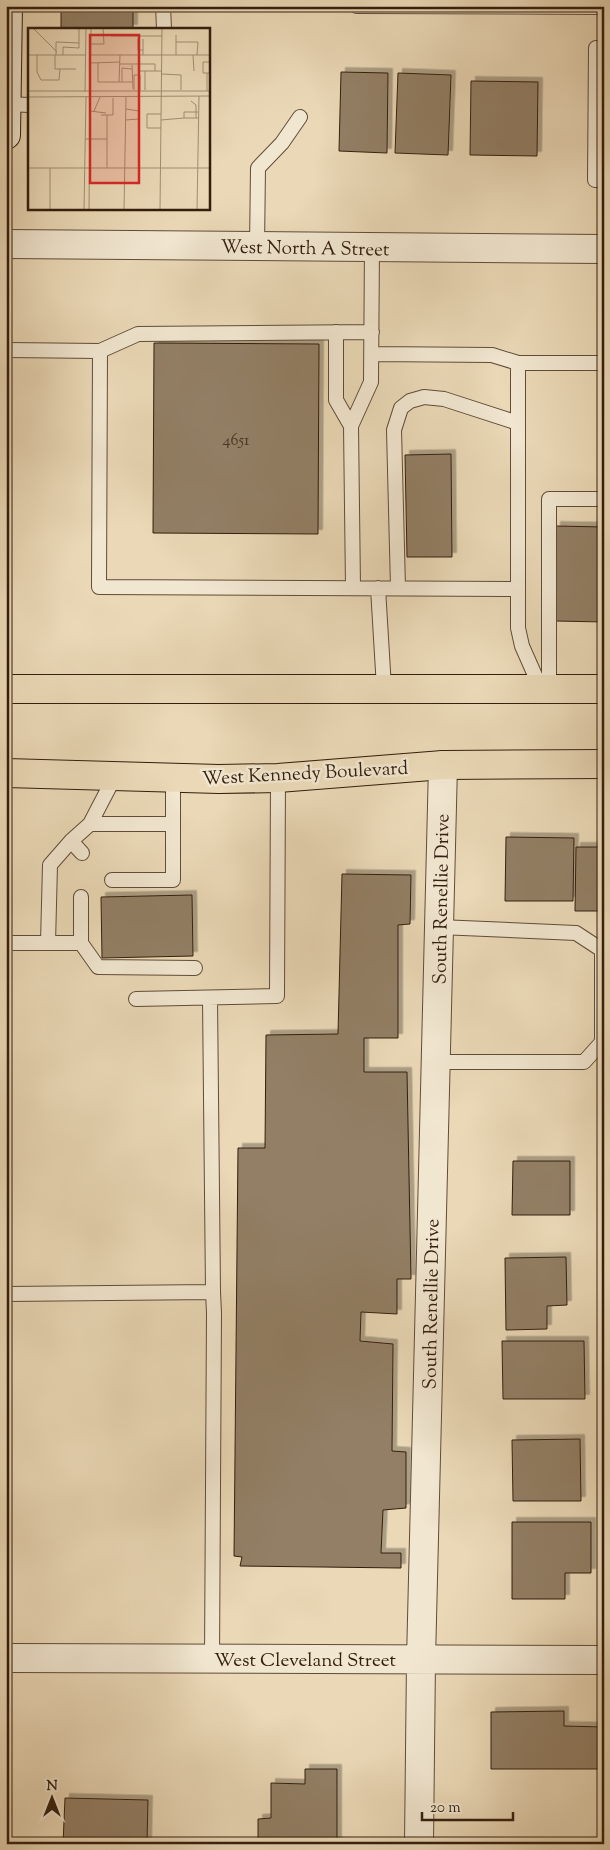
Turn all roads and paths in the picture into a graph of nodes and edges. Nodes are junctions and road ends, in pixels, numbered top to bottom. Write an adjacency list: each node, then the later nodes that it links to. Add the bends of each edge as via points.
1 (8, 6): 7 (street)
2 (163, 6): 5 (lane)
3 (357, 6): 4 (lane)
4 (604, 8)
5 (164, 28)
6 (596, 48): 10 (lane, via 595,180)
7 (18, 105): 9 (street)
8 (300, 117): 12 (lane, via 282,143 258,168)
9 (6, 135)
10 (604, 180)
11 (6, 244): 12 (street, West North A Street)
12 (257, 246): 13 (street, West North A Street)
13 (372, 247): 14 (street, West North A Street); 16 (lane)
14 (604, 250)
15 (336, 332): 16 (lane); 18 (lane, via 138,334); 23 (lane, via 336,400)
16 (372, 332): 19 (lane)
17 (6, 350): 18 (lane)
18 (100, 351): 25 (lane, via 99,587)
19 (372, 354): 20 (lane, via 492,355); 23 (lane, via 371,382)
20 (518, 363): 21 (lane); 22 (lane)
21 (604, 363)
22 (518, 423): 27 (lane, via 444,399 424,397 401,408 394,430); 28 (lane)
23 (351, 426): 25 (lane)
24 (604, 499): 31 (lane, via 549,499)
25 (353, 588): 26 (lane)
26 (378, 588): 27 (lane); 29 (lane)
27 (398, 588): 28 (lane)
28 (517, 589): 31 (lane, via 522,646)
29 (384, 688): 30 (main road); 31 (main road)
30 (6, 689)
31 (545, 689): 32 (main road)
32 (604, 689)
33 (604, 764): 34 (main road, West Kennedy Boulevard)
34 (444, 765): 38 (main road, West Kennedy Boulevard); 45 (street, South Renellie Drive)
35 (6, 773): 36 (main road, West Kennedy Boulevard)
36 (115, 776): 37 (main road, West Kennedy Boulevard); 39 (lane)
37 (173, 777): 38 (main road, West Kennedy Boulevard); 40 (lane)
38 (278, 778): 50 (lane, via 277,996)
39 (90, 824): 40 (lane); 41 (lane)
40 (173, 824): 43 (lane, via 173,880)
41 (71, 842): 42 (lane); 47 (lane, via 50,865)
42 (82, 853)
43 (112, 880)
44 (81, 897): 48 (lane)
45 (439, 927): 52 (street, South Renellie Drive); 52 (lane, via 576,933 602,950 602,1042 584,1062)
46 (6, 943): 47 (lane)
47 (48, 943): 48 (lane)
48 (81, 943): 49 (lane, via 98,967)
49 (195, 968)
50 (210, 998): 51 (lane); 53 (lane)
51 (136, 999)
52 (436, 1062): 57 (street, South Renellie Drive)
53 (213, 1292): 54 (lane); 56 (lane)
54 (6, 1294)
55 (6, 1658): 56 (street, West Cleveland Street)
56 (212, 1659): 57 (street, West Cleveland Street)
57 (421, 1660): 58 (street, West Cleveland Street); 59 (street, South Renellie Drive)
58 (604, 1660)
59 (419, 1844)

